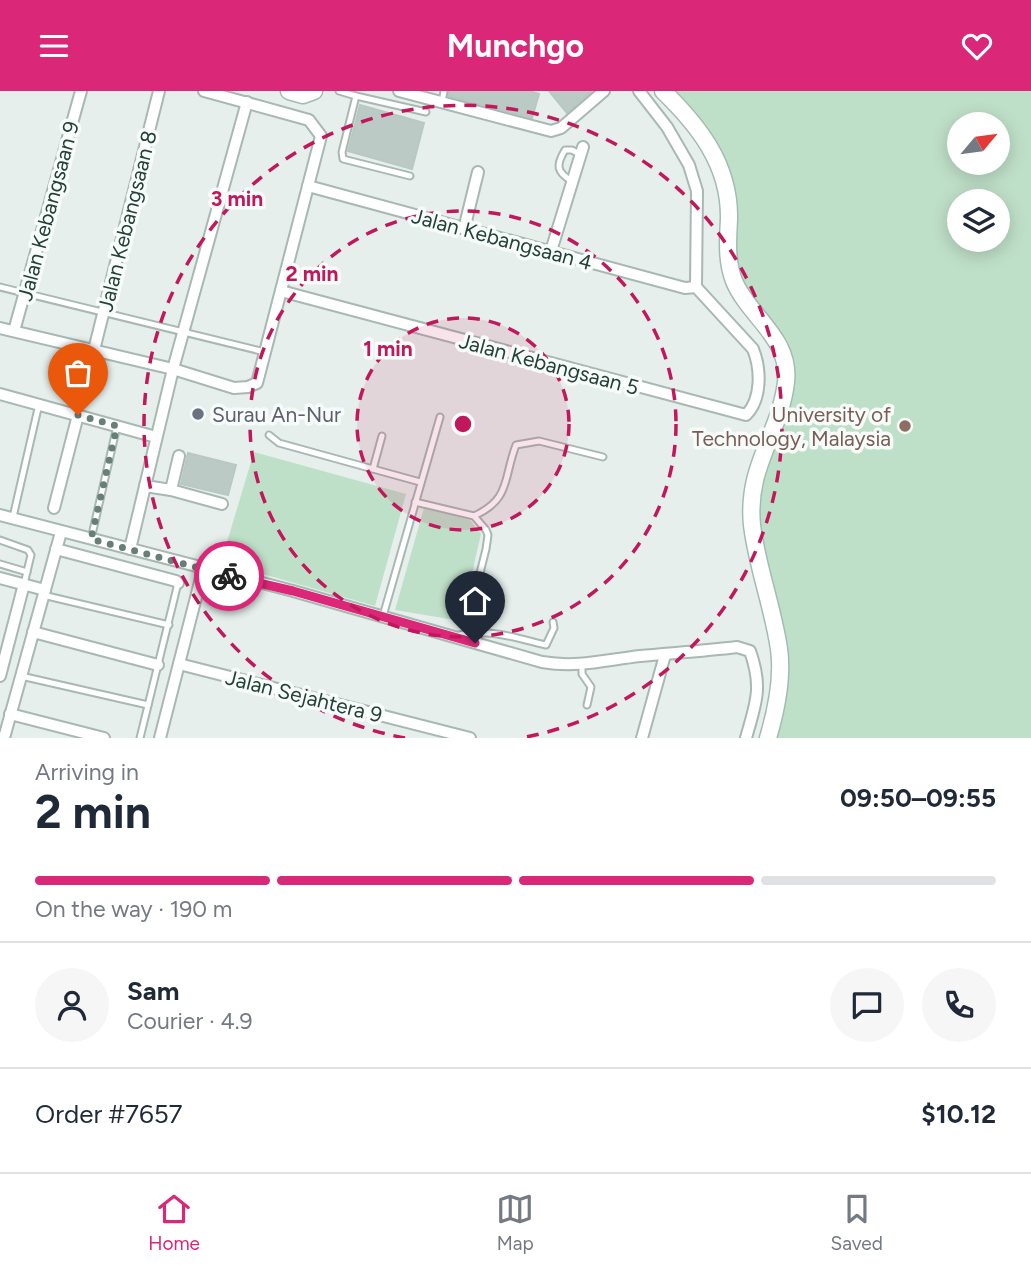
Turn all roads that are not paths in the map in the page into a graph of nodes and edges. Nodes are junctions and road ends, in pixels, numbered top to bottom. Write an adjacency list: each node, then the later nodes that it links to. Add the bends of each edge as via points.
1 (81, 91): 25 (street, Jalan Kebangsaan 9)
2 (159, 91): 26 (street, Jalan Kebangsaan 8)
3 (204, 91): 13 (street)
4 (289, 91): 5 (street, via 303,95)
5 (314, 91)
6 (339, 91): 11 (lane)
7 (399, 91): 12 (street)
8 (604, 91): 12 (street, via 561,128 551,131)
9 (639, 91): 23 (street, via 667,127 689,165 697,191)
10 (663, 91): 89 (street, via 692,120 720,167 729,217 729,268 744,301 779,344 784,361 782,400 758,464 752,498 752,525 779,651 779,684)
11 (356, 96): 14 (lane); 17 (lane, via 343,159)
12 (443, 97)
13 (247, 102): 19 (street, via 309,120 317,127 321,136); 29 (street)
14 (426, 113)
15 (582, 151): 18 (street); 18 (lane, via 565,150 560,158 559,170)
16 (478, 172): 20 (street)
17 (410, 176)
18 (573, 181): 21 (street)
19 (308, 187): 20 (street, Jalan Kebangsaan 4); 24 (street)
20 (464, 229): 21 (street, Jalan Kebangsaan 4)
21 (551, 251): 23 (street, Jalan Kebangsaan 4)
22 (0, 287): 25 (lane)
23 (695, 287): 24 (street, Jalan Kebangsaan 5, via 757,358 759,373 746,415)
24 (281, 291): 31 (street)
25 (25, 293): 26 (lane); 28 (street, Jalan Kebangsaan 9)
26 (104, 313): 29 (lane); 30 (street, Jalan Kebangsaan 8)
27 (0, 328): 28 (street)
28 (15, 331): 30 (street)
29 (183, 332): 31 (lane); 32 (street)
30 (94, 350): 32 (street)
31 (265, 352): 32 (street, via 257,383 248,387 234,388)
32 (173, 369): 40 (street)
33 (1, 396): 34 (street)
34 (39, 404): 35 (street); 52 (lane)
35 (78, 415): 37 (street); 49 (street)
36 (440, 417): 44 (lane)
37 (117, 426): 40 (street); 54 (lane)
38 (269, 435): 43 (lane, via 279,443)
39 (382, 436): 43 (lane)
40 (156, 437): 45 (street)
41 (179, 456): 46 (street)
42 (603, 457): 51 (lane, via 539,441 516,445 496,504)
43 (373, 469): 44 (lane)
44 (420, 482): 47 (lane)
45 (145, 486): 46 (street); 56 (street)
46 (171, 490): 48 (street)
47 (415, 502): 51 (lane); 66 (lane)
48 (222, 504)
49 (54, 508)
50 (0, 515): 52 (street)
51 (474, 516): 65 (lane, via 488,535)
52 (13, 519): 53 (street)
53 (61, 532): 54 (street); 57 (street)
54 (91, 539): 56 (street)
55 (0, 540): 60 (lane, via 28,550)
56 (130, 548): 59 (street)
57 (56, 549): 62 (street); 64 (street)
58 (0, 564): 60 (lane)
59 (203, 569): 66 (street); 74 (street)
60 (27, 572): 63 (lane)
61 (0, 578): 63 (street)
62 (178, 583): 68 (lane)
63 (22, 589): 64 (street); 77 (street)
64 (44, 595): 68 (lane); 69 (street)
65 (472, 604)
66 (383, 616): 70 (street)
67 (553, 622): 71 (lane)
68 (169, 625): 76 (lane)
69 (33, 632): 76 (street); 78 (street)
70 (452, 637): 71 (lane, via 489,631); 73 (street)
71 (546, 645): 73 (lane)
72 (665, 655): 75 (street); 87 (street); 88 (street, via 737,647 750,651 759,693)
73 (542, 662): 75 (street)
74 (179, 664): 85 (street); 86 (street, Jalan Sejahtera 9)
75 (582, 665): 80 (lane, via 591,687)
76 (158, 666): 79 (lane)
77 (0, 675)
78 (21, 675): 79 (lane); 81 (street)
79 (148, 705): 84 (lane)
80 (587, 705)
81 (10, 714): 82 (street); 83 (street)
82 (4, 738)
83 (104, 738)
84 (139, 738)
85 (160, 738)
86 (470, 738)
87 (642, 738)
88 (746, 738)
89 (768, 738)

